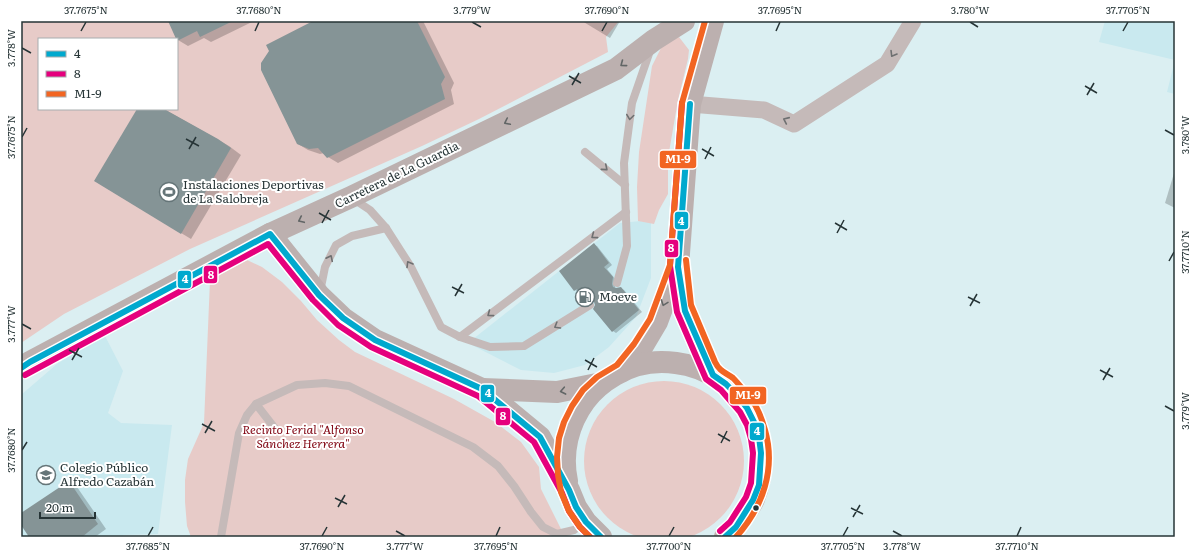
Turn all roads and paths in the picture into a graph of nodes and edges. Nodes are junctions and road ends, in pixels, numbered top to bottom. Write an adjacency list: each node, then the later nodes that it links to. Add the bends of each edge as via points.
1 (684, 21): 4 (street, Carretera de La Guardia)
2 (713, 21): 5 (street)
3 (913, 21): 5 (street, one-way to 5, via 887,64 794,124 764,110)
4 (654, 40): 7 (lane, one-way to 7, via 632,103 624,163); 8 (street, Carretera de La Guardia, one-way to 8, via 616,69)
5 (690, 104): 12 (street)
6 (585, 152): 7 (lane, one-way to 7)
7 (625, 185): 9 (lane)
8 (351, 197): 10 (lane, via 370,210); 11 (street, Carretera de La Guardia, one-way to 11)
9 (626, 212): 13 (lane, via 627,246); 16 (lane, one-way to 16)
10 (386, 228): 14 (lane, one-way to 10, via 326,267 336,246 352,236); 16 (lane, one-way to 10, via 441,327 411,267)
11 (270, 234): 14 (street); 17 (street, Carretera de La Guardia)
12 (678, 267): 18 (street, one-way to 18, via 657,322 641,349); 19 (street, via 685,311)
13 (617, 283)
14 (319, 295): 21 (street, via 343,318 375,340)
15 (590, 305): 16 (lane, one-way to 16, via 524,346 490,347)
16 (460, 337)
17 (21, 368)
18 (622, 371): 19 (street, via 636,365 668,362); 20 (street)
19 (713, 374): 28 (street, via 737,395 747,408 756,427 762,453 760,477 753,500 746,514)
20 (602, 383): 21 (street, one-way to 21, via 556,392); 24 (street, via 583,404 567,440 565,457)
21 (482, 389): 24 (street, via 540,437)
22 (256, 404): 23 (lane); 25 (lane, via 297,386 325,383 349,386 473,447 498,466 543,527 557,534 574,530); 26 (lane, via 238,433)
23 (277, 431)
24 (569, 490): 25 (street)
25 (586, 522): 27 (street)
26 (221, 537)
27 (601, 537)
28 (724, 537)

